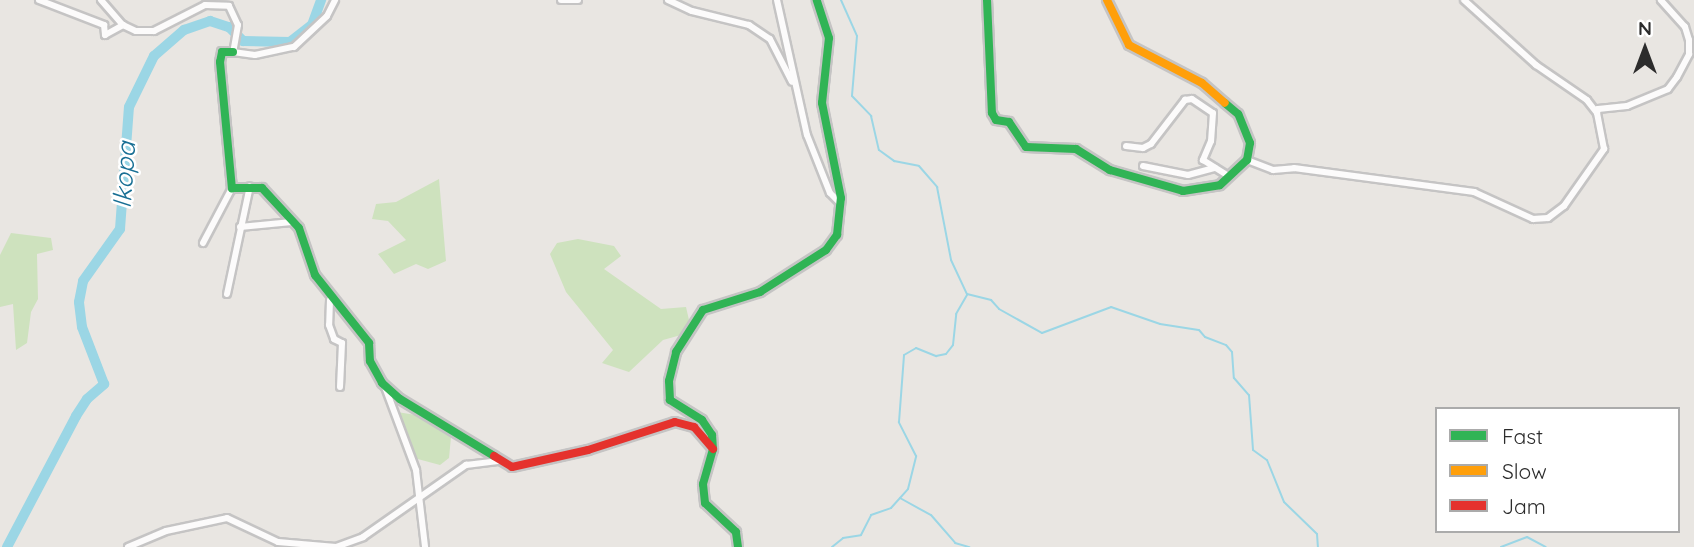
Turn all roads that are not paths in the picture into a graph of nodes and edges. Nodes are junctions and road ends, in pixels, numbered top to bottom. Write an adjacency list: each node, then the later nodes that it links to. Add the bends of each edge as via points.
1 (39, 0): 13 (street, via 104,25 105,35)
2 (101, 0): 13 (street)
3 (335, 0): 14 (street, via 327,16 294,47 255,55)
4 (561, 0): 5 (street)
5 (578, 0)
6 (668, 0): 15 (street, via 749,25 770,39)
7 (777, 0): 15 (street)
8 (817, 0): 24 (street, via 829,38 822,103)
9 (987, 0): 21 (street, via 992,114 996,120 1009,122 1026,147 1065,146 1110,170 1183,191 1220,185)
10 (1107, 0): 18 (street, via 1129,45 1202,83 1238,114 1250,143)
11 (1464, 0): 16 (street, via 1536,65 1587,100)
12 (1661, 0): 16 (street, via 1685,27 1689,40 1689,54 1677,77 1668,89 1627,106 1598,109)
13 (123, 25): 14 (street, via 153,31 216,3 229,6 238,24)
14 (234, 50): 23 (street, via 222,52 220,62)
15 (793, 83): 24 (street, via 807,135 830,193)
16 (1597, 114): 18 (street, via 1604,149 1576,194 1548,218 1533,219 1474,192 1273,170)
17 (1126, 146): 20 (street, via 1151,144 1185,100 1192,99 1213,114 1211,141 1203,160)
18 (1247, 160): 21 (street)
19 (1143, 166): 20 (street, via 1188,175)
20 (1215, 168): 21 (street)
21 (1229, 176)
22 (250, 186): 23 (street); 25 (street, via 262,188); 26 (street)
23 (232, 188): 27 (street)
24 (840, 203): 32 (street, via 836,235 826,250 760,292 703,310 689,327 674,362 670,400 702,420 712,435)
25 (292, 222): 26 (street); 29 (street)
26 (240, 227): 28 (street)
27 (203, 243)
28 (228, 294)
29 (330, 300): 30 (street, via 369,343 370,360); 31 (street, via 328,325 334,339 342,343)
30 (382, 383): 33 (street); 34 (street, via 408,439)
31 (341, 387)
32 (713, 449): 33 (street, via 694,427 675,422 528,465 512,467); 37 (street, via 703,484 705,503 736,531)
33 (500, 461): 34 (street, via 466,465)
34 (418, 498): 35 (street, via 363,537 336,547 278,542 227,519 166,530); 36 (street)
35 (128, 547)
36 (425, 547)
37 (738, 547)

